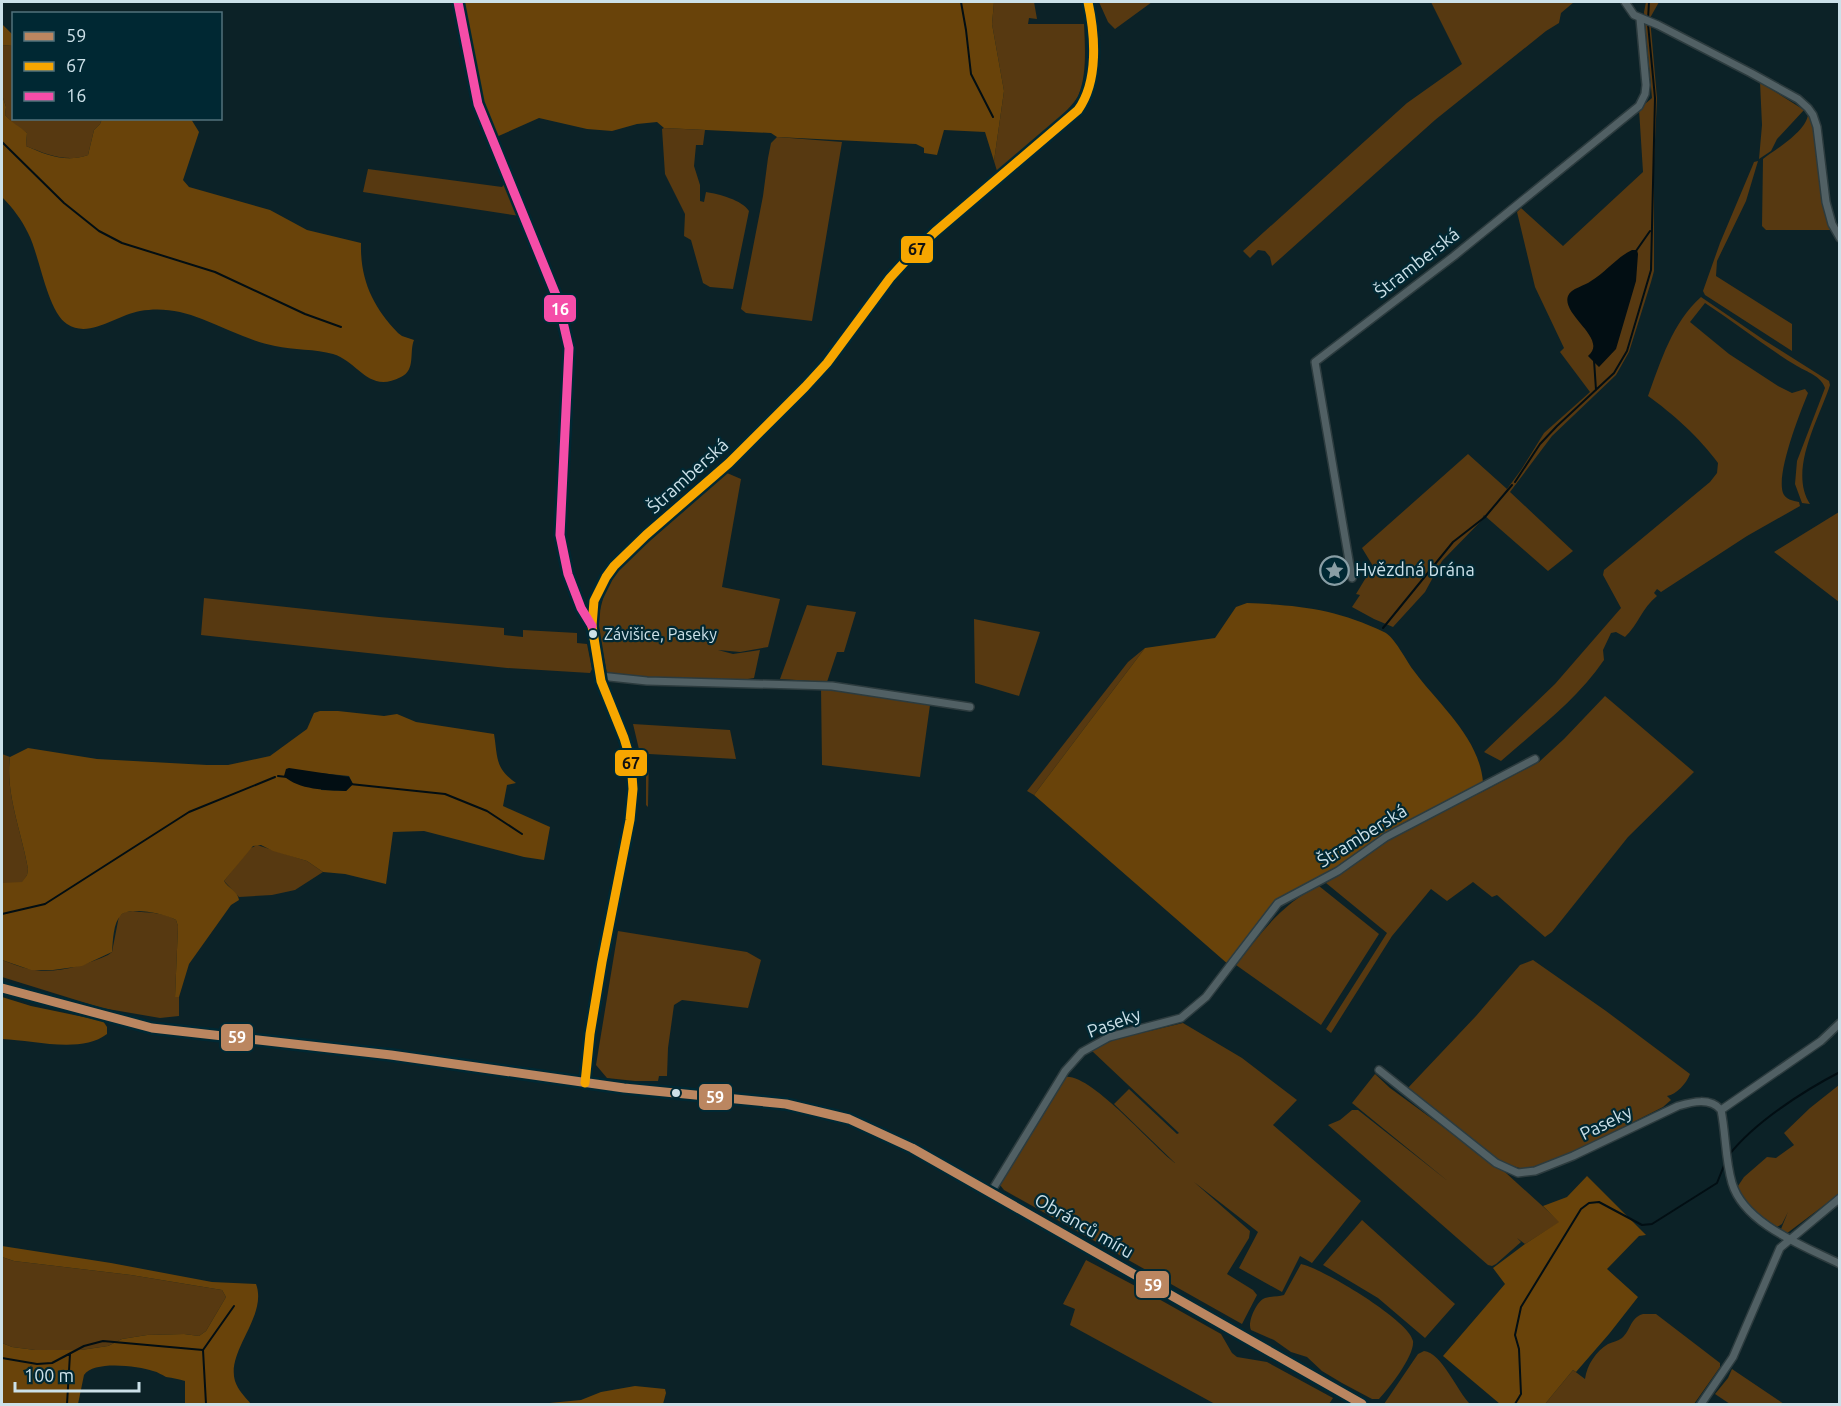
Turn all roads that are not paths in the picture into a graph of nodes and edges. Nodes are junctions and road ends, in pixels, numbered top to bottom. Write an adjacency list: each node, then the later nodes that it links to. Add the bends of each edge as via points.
1 (458, 2): 7 (street, via 478,104 558,300 569,348 560,536 568,574)
2 (1088, 2): 7 (main road, Štramberská, via 1092,69 1078,110 912,254 805,387 729,463 614,566 594,601)
3 (1625, 2): 4 (street)
4 (1640, 19): 5 (street, via 1751,73 1808,108 1817,127 1826,202); 6 (street, Štramberská, via 1646,85 1638,106 1454,256 1315,362)
5 (1839, 238)
6 (1352, 578)
7 (592, 626): 8 (main road, Štramberská)
8 (600, 676): 9 (street, via 832,686); 15 (main road, Štramberská, via 629,752 633,789 593,1014)
9 (970, 707)
10 (1535, 759): 11 (street, Štramberská, via 1394,833 1338,872 1278,903)
11 (1230, 968): 17 (street, Paseky, via 1206,997 1181,1018 1109,1037 1082,1052 1065,1071)
12 (2, 988): 15 (main road, Obránců míru, via 152,1028 391,1055)
13 (1839, 1023): 16 (street, via 1821,1041)
14 (1379, 1070): 16 (street, Paseky, via 1496,1163 1518,1173 1573,1156 1678,1106 1705,1102)
15 (585, 1083): 17 (main road, Obránců míru, via 786,1104 849,1119 897,1140)
16 (1721, 1110): 19 (street, via 1733,1185 1742,1203)
17 (991, 1192): 21 (main road, Obránců míru)
18 (1839, 1198): 19 (street)
19 (1790, 1239): 20 (street); 22 (street, via 1780,1248 1733,1357)
20 (1839, 1264)
21 (1362, 1404)
22 (1701, 1404)

